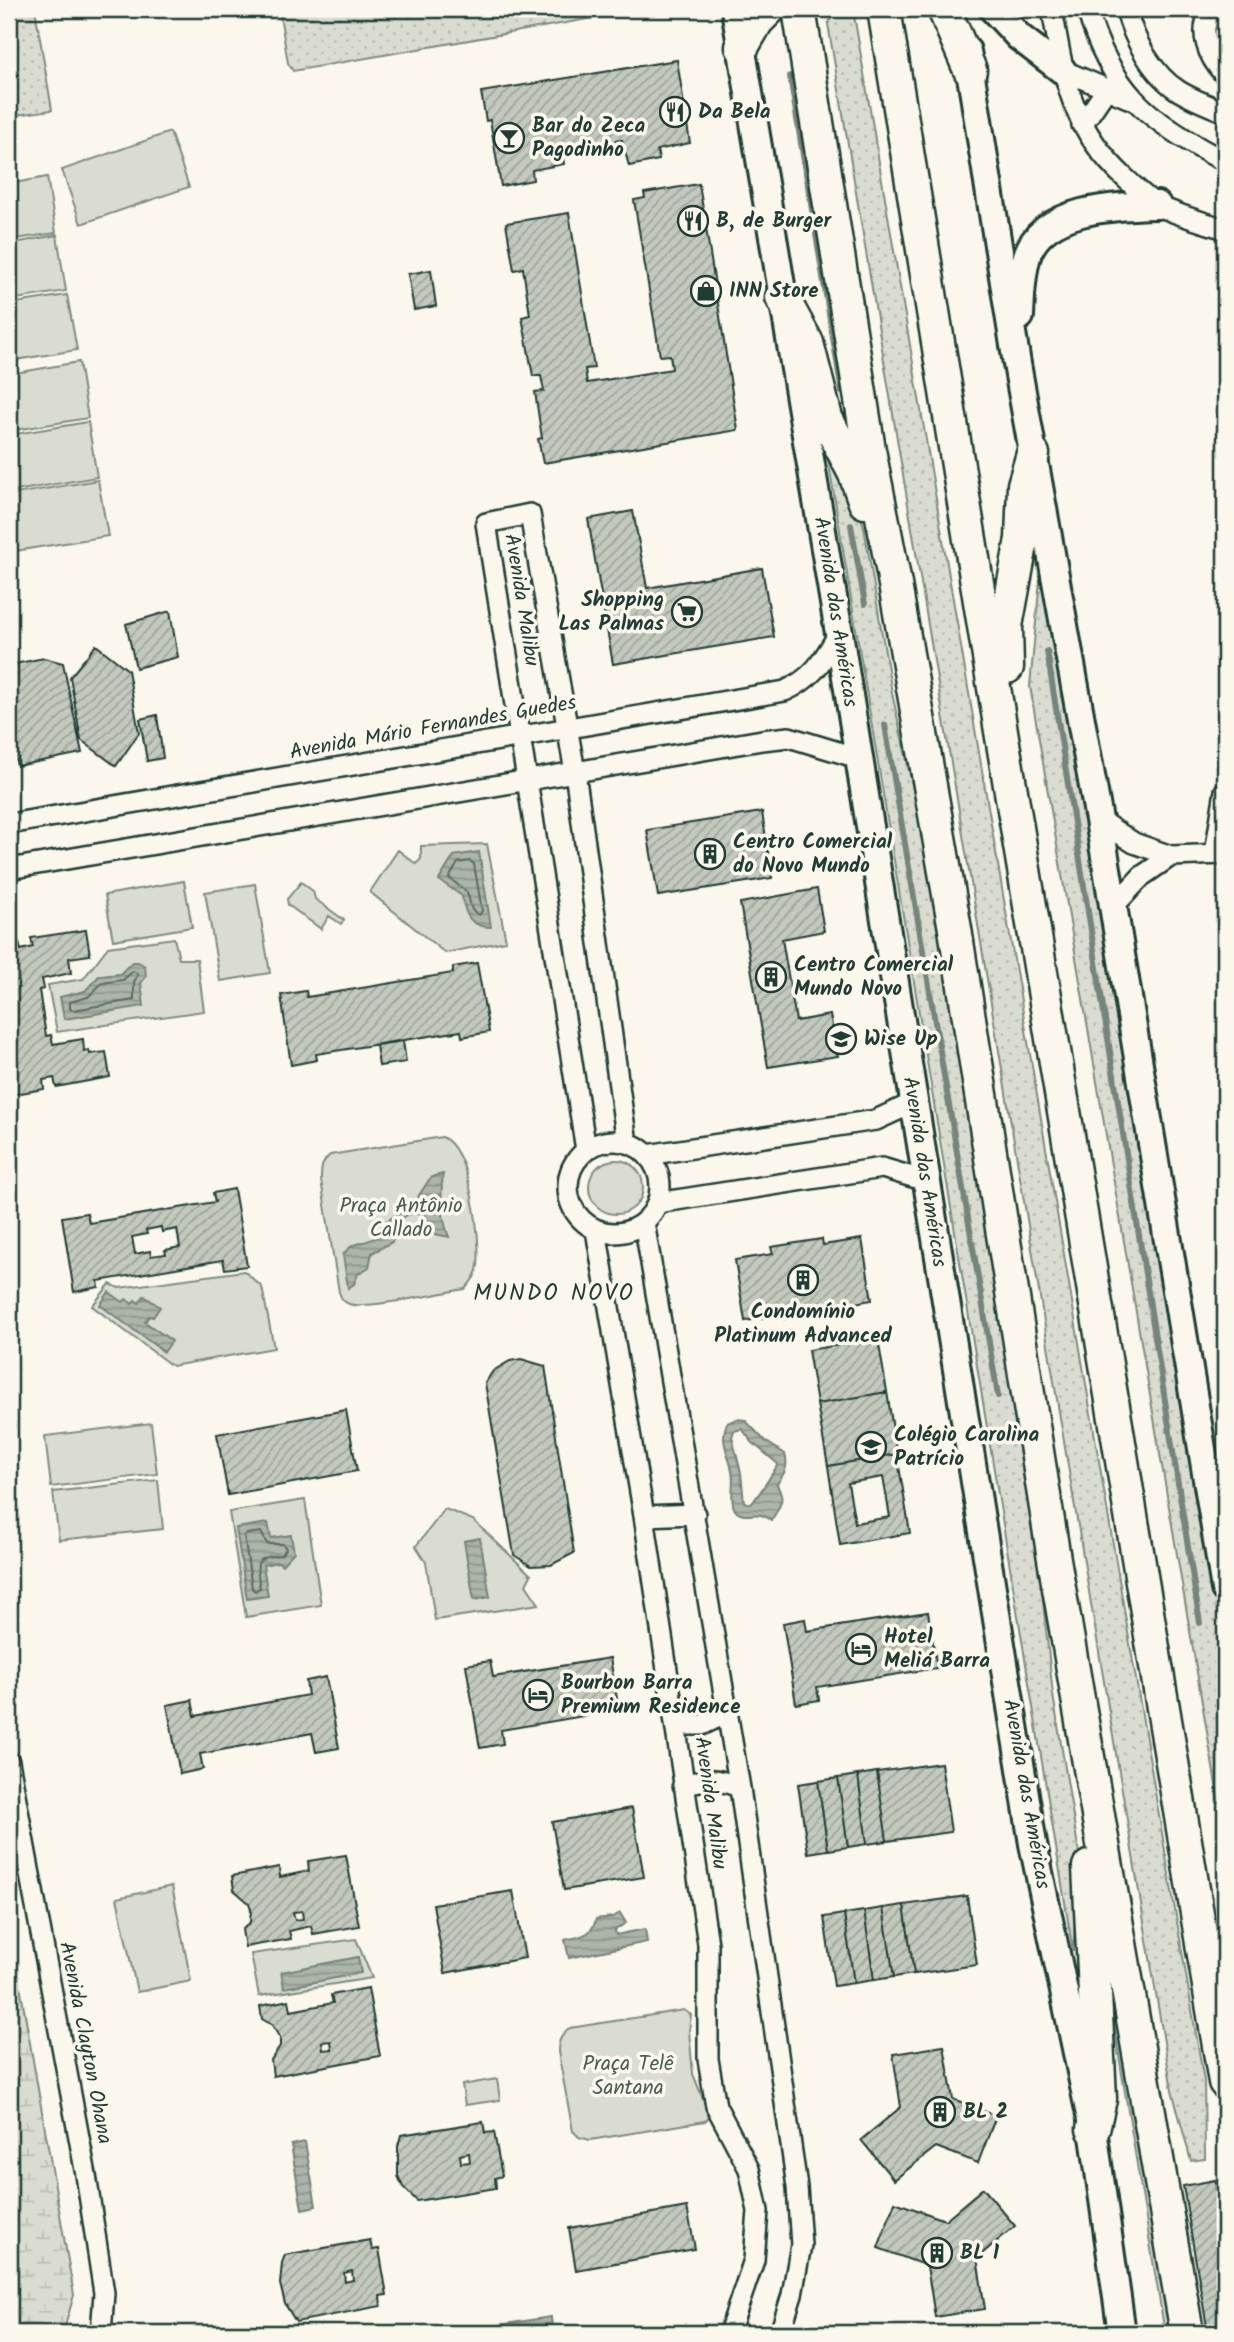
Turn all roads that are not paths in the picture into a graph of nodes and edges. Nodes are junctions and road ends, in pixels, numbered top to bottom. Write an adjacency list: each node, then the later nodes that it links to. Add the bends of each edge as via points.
1 (735, 9): 12 (main road, Avenida das Américas)
2 (769, 9): 12 (highway)
3 (799, 9): 26 (highway)
4 (884, 9): 29 (highway)
5 (944, 9): 13 (highway)
6 (960, 9): 13 (main road)
7 (993, 9): 14 (main road, via 1018,37)
8 (1052, 9): 14 (street)
9 (1087, 9): 17 (street, via 1101,51)
10 (1126, 9): 18 (street, via 1137,41 1157,72 1177,90)
11 (1212, 9): 15 (street, via 1204,30 1206,48)
12 (741, 47): 23 (main road, Avenida das Américas)
13 (970, 70): 24 (main road)
14 (1062, 70): 16 (street); 19 (street)
15 (1225, 75)
16 (1107, 90): 17 (street); 19 (street)
17 (1135, 101): 20 (street, via 1179,135)
18 (1225, 112)
19 (1082, 125): 21 (street, via 1110,164)
20 (1225, 161)
21 (1157, 205): 22 (street); 24 (main road, via 1115,206 1083,213 1041,232 1028,254 1022,285)
22 (1225, 229)
23 (782, 297): 26 (highway, via 807,342 826,418 860,485 880,551); 27 (main road, Avenida das Américas)
24 (1017, 364): 25 (main road)
25 (1034, 454): 29 (highway, via 1024,485 1023,539 1006,626 1009,692); 35 (main road)
26 (893, 573): 57 (highway)
27 (839, 634): 28 (street, Avenida Mário Fernandes Guedes, via 818,669 785,691); 31 (main road, Avenida das Américas)
28 (567, 729): 30 (street, Avenida Mário Fernandes Guedes); 30 (street, Avenida Malibu, via 530,514 486,523); 32 (street, Avenida Malibu)
29 (1001, 731): 58 (highway)
30 (519, 737): 33 (street, Avenida Malibu); 36 (street, Avenida Mário Fernandes Guedes)
31 (859, 758): 32 (street, via 789,737); 41 (main road, Avenida das Américas)
32 (575, 772): 33 (street); 42 (street, Avenida Malibu)
33 (526, 779): 39 (street); 43 (street, Avenida Malibu)
34 (1225, 791): 37 (street)
35 (1099, 820): 38 (street, via 1134,843); 40 (main road)
36 (9, 824)
37 (1220, 854): 38 (street)
38 (1171, 856): 40 (street, via 1142,876)
39 (9, 869)
40 (1112, 908): 51 (main road)
41 (913, 1103): 44 (street, via 876,1120); 45 (main road, Avenida das Américas)
42 (627, 1143): 43 (street, via 606,1141); 44 (street)
43 (586, 1150): 48 (street, via 572,1167 568,1196 576,1214)
44 (647, 1155): 46 (street, via 659,1179)
45 (926, 1181): 46 (street, via 882,1168); 60 (main road, Avenida das Américas, via 1033,1844)
46 (657, 1203): 47 (street)
47 (644, 1222): 48 (street, via 626,1232); 49 (street, Avenida Malibu)
48 (596, 1230): 50 (street, Avenida Malibu)
49 (695, 1514): 50 (street); 52 (street, Avenida Malibu)
50 (644, 1516): 53 (street, Avenida Malibu)
51 (1225, 1589)
52 (727, 1713): 53 (street, via 702,1725); 56 (street, Avenida Malibu)
53 (676, 1724): 55 (street, Avenida Malibu)
54 (9, 1762): 61 (street, Avenida Clayton Ohana, via 86,2175 104,2293)
55 (683, 1784): 56 (street, via 710,1778); 62 (street, Avenida Malibu, via 708,1944 708,2059 716,2106 749,2169 758,2211 754,2260)
56 (740, 1788): 63 (street, Avenida Malibu, via 802,2245)
57 (1096, 1803): 60 (highway, via 1089,1852 1100,2099); 65 (highway)
58 (1220, 2031): 59 (highway)
59 (1225, 2082)
60 (1093, 2129): 64 (main road, Avenida das Américas)
61 (101, 2333)
62 (729, 2333)
63 (780, 2333)
64 (1122, 2333)
65 (1186, 2333)

